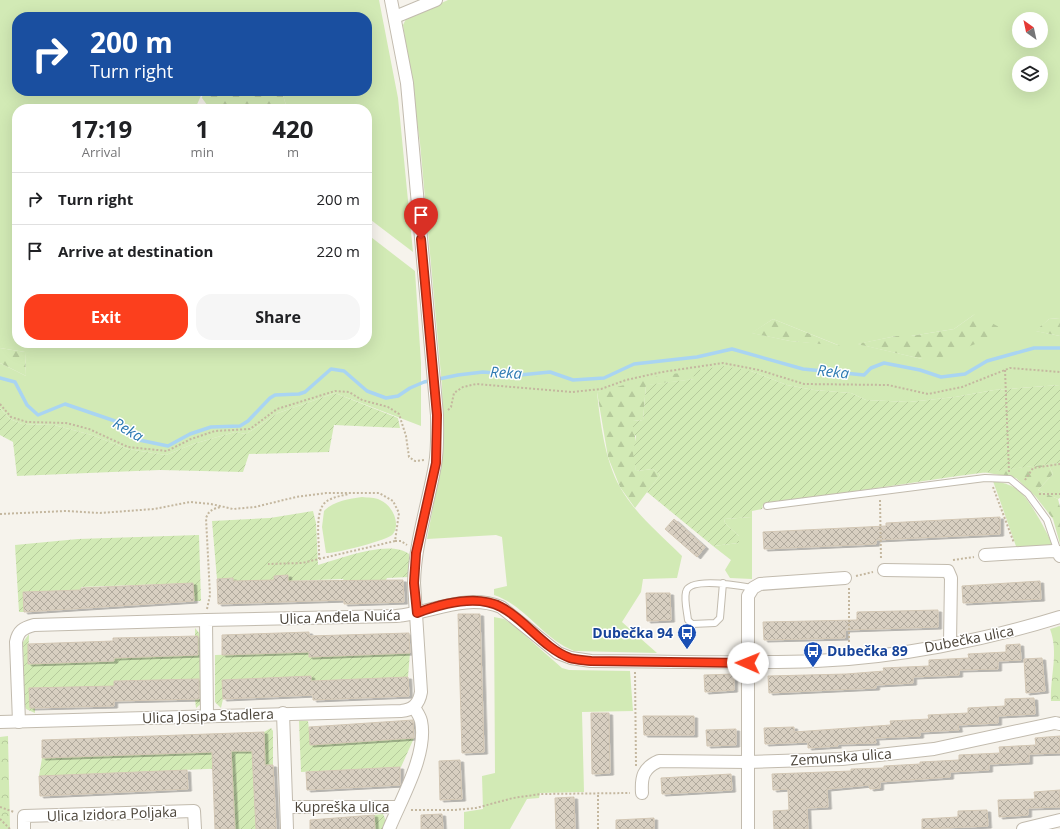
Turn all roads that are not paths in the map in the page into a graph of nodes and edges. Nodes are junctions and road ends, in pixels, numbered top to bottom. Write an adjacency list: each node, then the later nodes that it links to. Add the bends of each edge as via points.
1 (391, 0): 3 (street)
2 (436, 0): 3 (street)
3 (395, 17): 11 (street, via 407,83 437,415 436,458 416,548 414,583)
4 (767, 506): 6 (lane, via 990,478 1010,479 1028,494 1047,520)
5 (985, 554): 6 (street)
6 (1059, 554)
7 (883, 570): 14 (street, via 948,571 951,578)
8 (847, 578): 10 (street, via 760,584)
9 (723, 583): 9 (lane, via 694,584 689,587 686,592 688,620 692,624 715,623 720,618); 10 (lane)
10 (753, 588): 15 (street, via 748,596)
11 (417, 613): 13 (street, Ulica Anđela Nuića, via 396,616); 15 (street, Dubečka ulica, via 448,604 491,603 509,612 558,653 572,658); 16 (street, Ulica Anđela Nuića, via 421,692)
12 (1060, 617): 14 (street, Dubečka ulica, via 1011,631)
13 (206, 620): 18 (street); 20 (street, Ulica Anđela Nuića, via 26,627 17,636 16,642)
14 (950, 643): 15 (street, Dubečka ulica, via 849,658)
15 (748, 663): 22 (street)
16 (414, 707): 17 (street, Ulica Josipa Stadlera, via 401,711); 25 (street, via 421,720 420,750)
17 (283, 714): 18 (street, Ulica Josipa Stadlera); 24 (street)
18 (207, 716): 20 (street, Ulica Josipa Stadlera)
19 (0, 722): 20 (street, Ulica Josipa Stadlera)
20 (19, 722)
21 (1060, 724): 22 (street, Zemunska ulica, via 934,748 842,759)
22 (748, 762): 23 (street, Zemunska ulica, via 659,761 651,765 641,778); 31 (street)
23 (642, 793)
24 (287, 807): 25 (street, Kupreška ulica); 29 (street)
25 (398, 807): 30 (street)
26 (1060, 820): 32 (street)
27 (24, 829): 28 (street, Ulica Izidora Poljaka, via 24,816 194,811)
28 (195, 829)
29 (287, 829)
30 (389, 829)
31 (748, 829)
32 (1023, 829)

